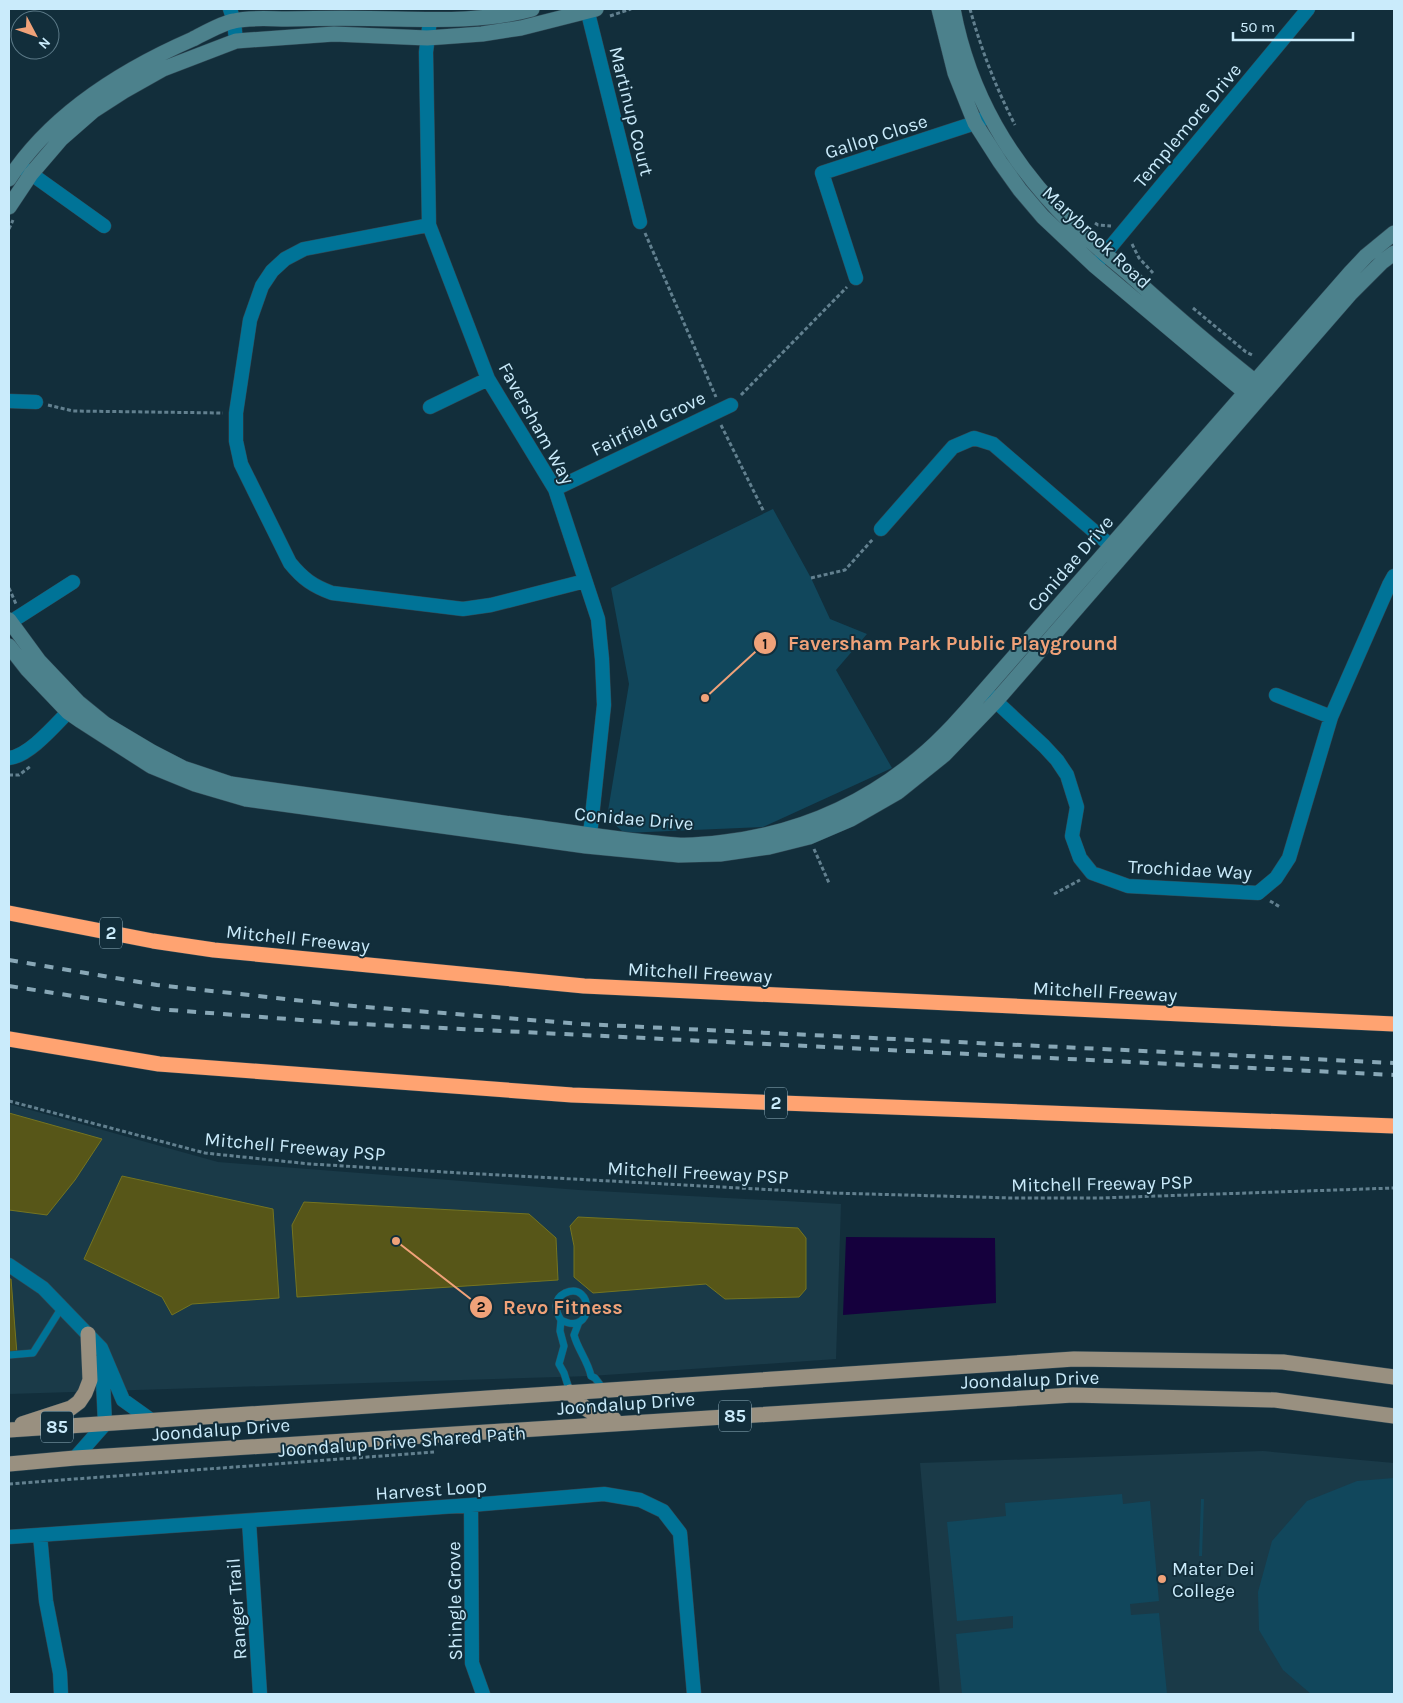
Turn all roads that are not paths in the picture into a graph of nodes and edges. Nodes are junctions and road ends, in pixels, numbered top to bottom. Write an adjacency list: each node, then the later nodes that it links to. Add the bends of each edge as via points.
1 (532, 9): 7 (street, via 479,18)
2 (940, 9): 11 (street, Marybrook Road, via 955,73)
3 (953, 9): 10 (street, Marybrook Road, via 965,59)
4 (1308, 9): 21 (street, Templemore Drive)
5 (591, 13): 8 (street, via 497,32); 16 (street, Martinup Court)
6 (232, 15): 7 (street); 9 (street); 12 (street, via 158,54 89,96 51,128)
7 (430, 20): 8 (street, Faversham Way)
8 (427, 38): 9 (street, via 334,34); 17 (street, Faversham Way)
9 (236, 41): 13 (street, via 163,70 101,106 60,139)
10 (989, 116): 11 (street, Gallop Close); 21 (street, Marybrook Road, via 1015,159 1048,200)
11 (975, 123): 22 (street, Marybrook Road, via 1042,217); 23 (street, Gallop Close, via 822,173)
12 (18, 165): 13 (street); 14 (street)
13 (31, 174): 15 (street); 18 (street)
14 (9, 179)
15 (12, 211)
16 (640, 222)
17 (429, 225): 24 (street, Faversham Way); 34 (street, via 304,249 285,259 272,271 262,286 250,320 236,413 236,441 241,464 290,563 313,586 332,593 463,609)
18 (104, 226)
19 (1394, 233): 25 (street, Conidae Drive, via 1366,256)
20 (1394, 252): 25 (street, Conidae Drive)
21 (1105, 253): 22 (street, Templemore Drive); 25 (street, Marybrook Road, via 1240,370)
22 (1094, 266): 25 (street, Marybrook Road)
23 (856, 278)
24 (488, 379): 28 (street); 30 (street, Faversham Way)
25 (1255, 391): 32 (street, Conidae Drive)
26 (9, 401): 27 (street)
27 (36, 402)
28 (430, 407)
29 (723, 409): 30 (street, Fairfield Grove)
30 (555, 489): 34 (street, Faversham Way)
31 (881, 529): 32 (street, via 953,446 974,438 993,444)
32 (1117, 551): 38 (street, Conidae Drive); 40 (street, Conidae Drive)
33 (1394, 576): 42 (street, Trochidae Way)
34 (586, 581): 44 (street, Faversham Way, via 598,619 604,705)
35 (73, 582): 36 (street)
36 (12, 620): 41 (street, Conidae Drive)
37 (9, 646): 41 (street, Conidae Drive, via 27,669)
38 (984, 691): 40 (street); 44 (street, Conidae Drive, via 956,723 903,770 858,800 798,826 757,838 713,843 678,845)
39 (1276, 695): 42 (street)
40 (996, 702): 42 (street, Trochidae Way, via 1051,753 1067,775 1077,807 1072,836 1080,858 1092,873 1128,886 1258,894 1276,878 1288,858); 44 (street, Conidae Drive, via 944,756 898,792 851,819 809,836 769,847 700,856)
41 (73, 707): 43 (street, via 28,749); 44 (street, Conidae Drive, via 151,766 195,784 246,799)
42 (1331, 717)
43 (9, 758)
44 (587, 841)
45 (9, 913): 46 (highway, Mitchell Freeway / 2, via 214,950 584,986)
46 (1394, 1024)
47 (9, 1039): 48 (highway, 2, via 159,1064 572,1095)
48 (1394, 1126)
49 (9, 1265): 50 (street, via 43,1288)
50 (62, 1307): 53 (street); 55 (lane, via 33,1353)
51 (561, 1320): 52 (lane, via 573,1324); 52 (lane, via 556,1305 564,1293 572,1291 586,1300 588,1308); 58 (lane, via 564,1346 559,1364)
52 (579, 1322): 57 (lane, via 574,1335 578,1348 589,1365 591,1376)
53 (88, 1334): 54 (street); 63 (main road, via 90,1380 79,1402 71,1408)
54 (101, 1348): 60 (street, via 123,1400); 62 (street)
55 (9, 1355)
56 (1394, 1377): 57 (main road, Joondalup Drive / 85, via 1282,1362 1074,1359)
57 (604, 1391): 58 (main road, Joondalup Drive / 85)
58 (570, 1392): 60 (main road, Joondalup Drive / 85); 61 (main road, via 590,1412)
59 (1394, 1416): 61 (main road, Joondalup Drive / 85, via 1275,1400 1073,1395)
60 (151, 1420): 62 (main road, Joondalup Drive / 85)
61 (630, 1423): 64 (main road, Joondalup Drive / 85)
62 (105, 1424): 63 (main road, Joondalup Drive / 85); 64 (street)
63 (9, 1430)
64 (75, 1458): 65 (main road, Joondalup Drive / 85)
65 (9, 1464)
66 (471, 1505): 67 (street, Harvest Loop); 72 (street, Shingle Grove, via 472,1663); 73 (street, Harvest Loop, via 604,1494 640,1500 663,1512 680,1532)
67 (249, 1520): 68 (street, Harvest Loop); 71 (street, Ranger Trail)
68 (40, 1535): 69 (street, Harvest Loop); 70 (street, via 46,1600)
69 (9, 1537)
70 (61, 1694)
71 (260, 1694)
72 (483, 1694)
73 (694, 1694)

